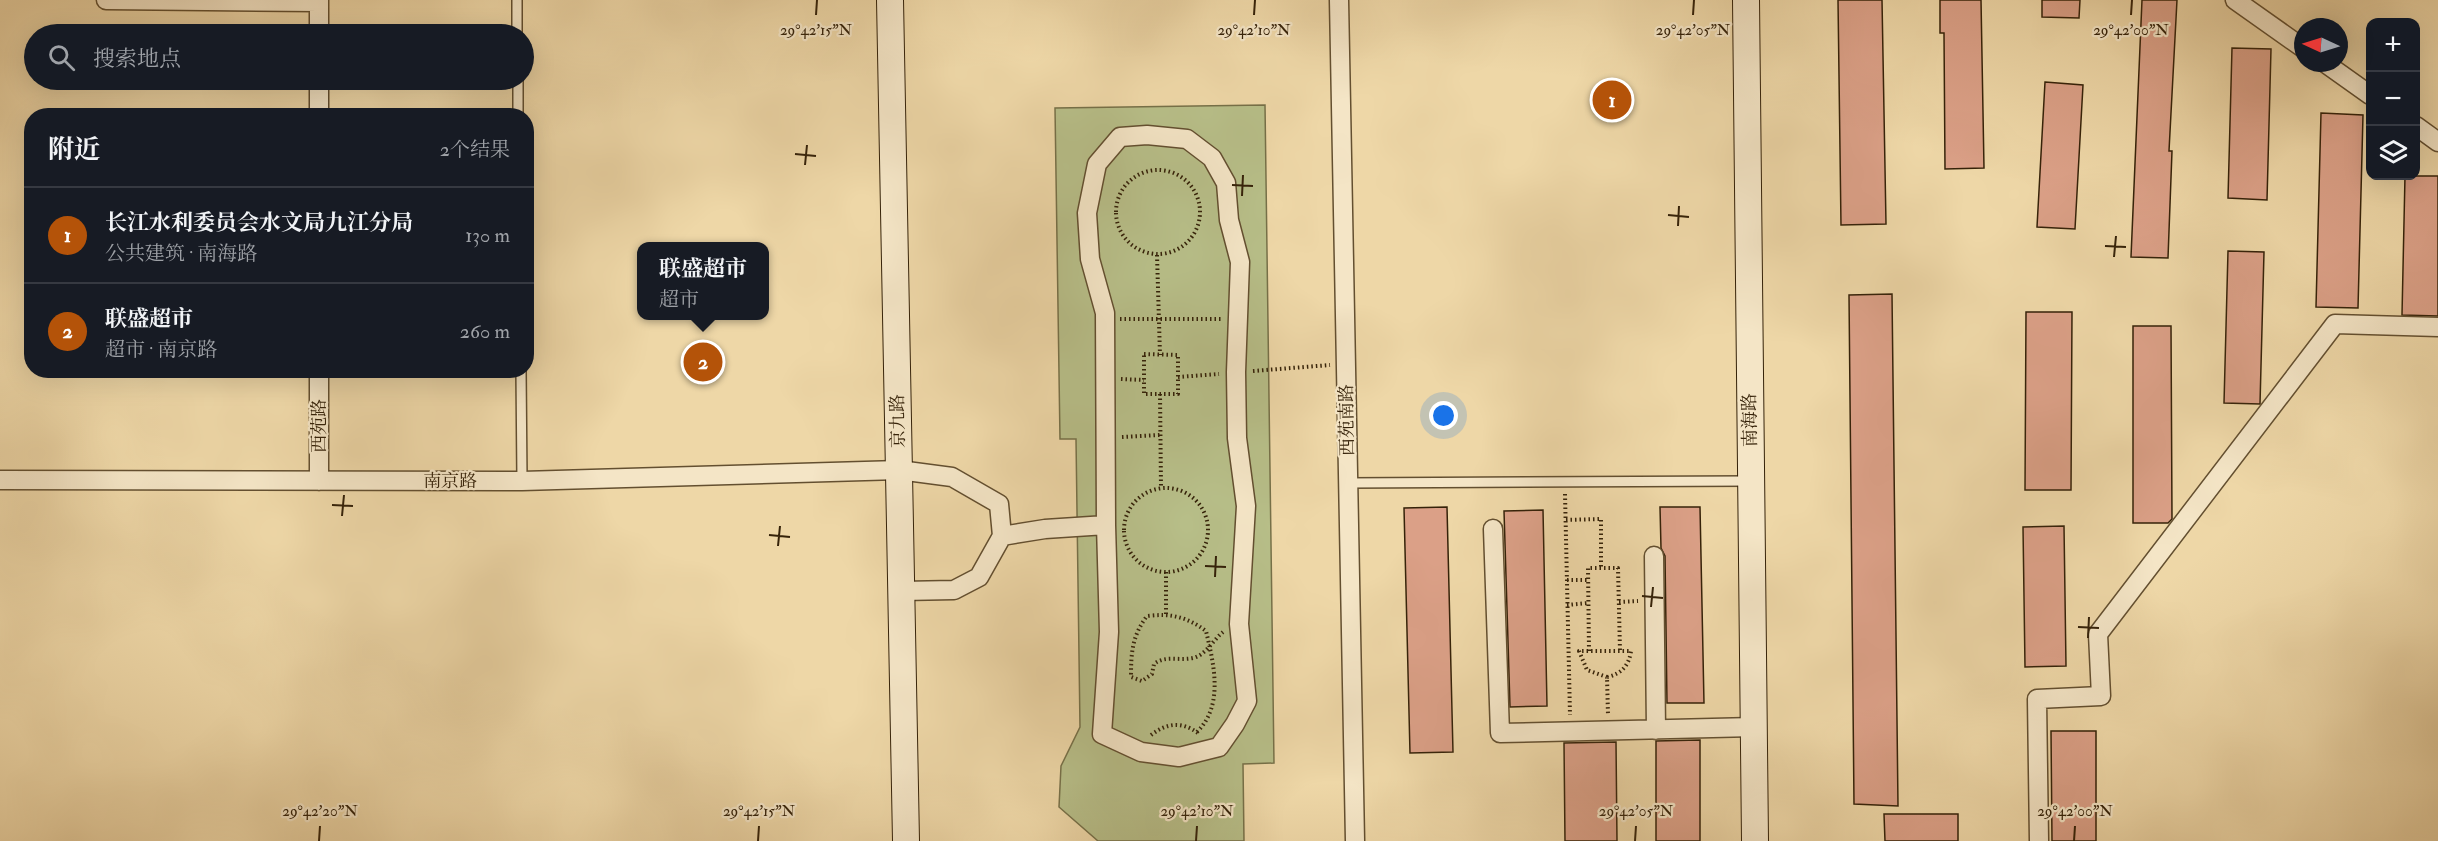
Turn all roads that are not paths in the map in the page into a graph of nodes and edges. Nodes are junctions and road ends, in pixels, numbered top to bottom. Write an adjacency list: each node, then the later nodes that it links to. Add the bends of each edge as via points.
1 (106, 0): 7 (street)
2 (517, 0): 9 (lane)
3 (890, 0): 22 (main road, 京九路)
4 (1339, 0): 27 (street, 西苑南路)
5 (1746, 0): 25 (main road, 南海路)
6 (2235, 0): 10 (street)
7 (319, 1): 8 (street)
8 (319, 24)
9 (517, 24)
10 (2294, 42)
11 (2338, 72): 14 (street)
12 (319, 90): 15 (street)
13 (518, 90): 16 (lane)
14 (2366, 92)
15 (319, 108)
16 (518, 108)
17 (2420, 129): 18 (street)
18 (2438, 142)
19 (2438, 327): 38 (street, via 2336,324 2098,634 2101,696 2037,699)
20 (319, 378): 26 (street, 西苑路)
21 (521, 378): 24 (lane)
22 (899, 470): 24 (street, 南京路); 30 (street, 南京路, via 952,477 999,504); 32 (main road, 京九路)
23 (0, 480): 26 (street, 南京路)
24 (522, 481): 26 (street, 南京路)
25 (1751, 481): 27 (lane); 33 (main road, 南海路)
26 (319, 482)
27 (1348, 483): 36 (street, 西苑南路)
28 (1106, 525): 28 (street, via 1105,319 1090,259 1087,213 1098,164 1120,137 1187,139 1212,158 1226,183 1229,220 1240,262 1237,438 1246,506 1239,624 1247,701 1219,747 1179,757 1141,752 1102,734 1109,632); 30 (street)
29 (1493, 529): 34 (street, via 1500,733)
30 (1002, 536): 32 (street, via 979,578 954,590)
31 (1654, 556): 34 (street)
32 (902, 591): 35 (main road, 京九路)
33 (1754, 727): 34 (street); 37 (main road, 南海路)
34 (1656, 730)
35 (906, 841)
36 (1355, 841)
37 (1755, 841)
38 (2038, 841)

